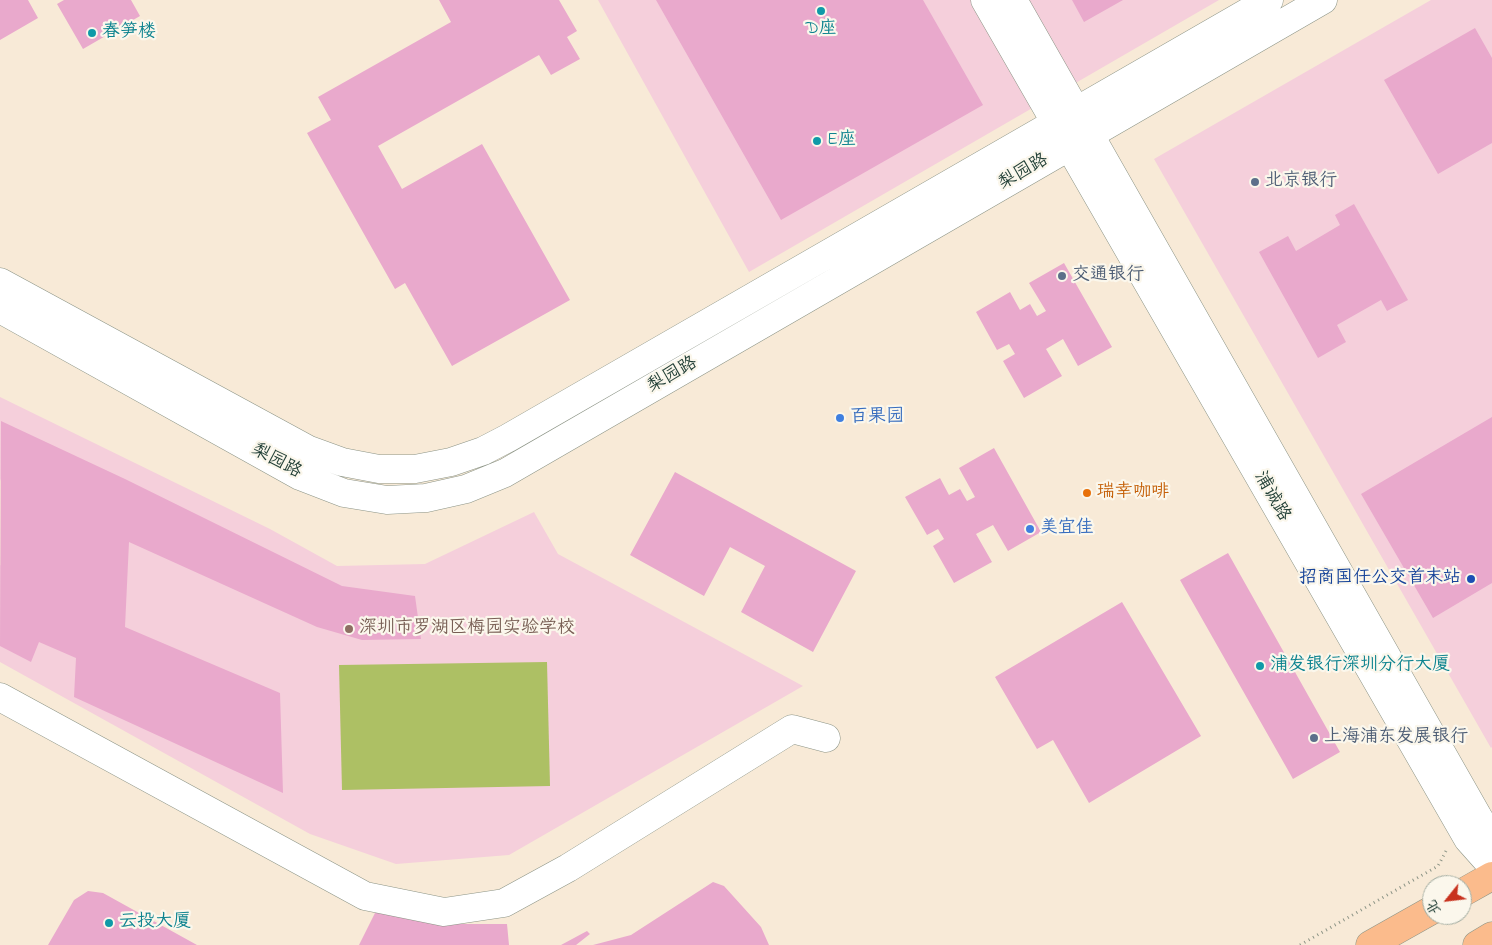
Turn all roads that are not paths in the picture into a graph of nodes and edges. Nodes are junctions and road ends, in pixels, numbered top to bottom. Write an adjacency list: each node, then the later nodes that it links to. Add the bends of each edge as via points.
1 (985, 0): 5 (street)
2 (1012, 0): 5 (street)
3 (1269, 0): 5 (street, 梨园路)
4 (1323, 0): 6 (street, 梨园路)
5 (1066, 117): 6 (street, 浦诚路); 7 (street, 梨园路, via 508,438 451,462 415,469 379,469 342,462 309,450)
6 (1080, 141): 8 (street, 梨园路, via 505,473 466,489 426,498 387,500 344,493 300,476); 11 (street, 浦诚路, via 1487,832); 12 (street, 浦诚路, via 1468,839)
7 (0, 282)
8 (0, 309)
9 (0, 697): 10 (street, via 365,896 444,912 504,903 568,868 792,729)
10 (826, 738)
11 (1492, 851)
12 (1492, 866)
13 (1492, 876): 14 (main road)
14 (1472, 887)
15 (1422, 916): 17 (main road)
16 (1492, 936): 18 (main road)
17 (1370, 945)
18 (1477, 945)

